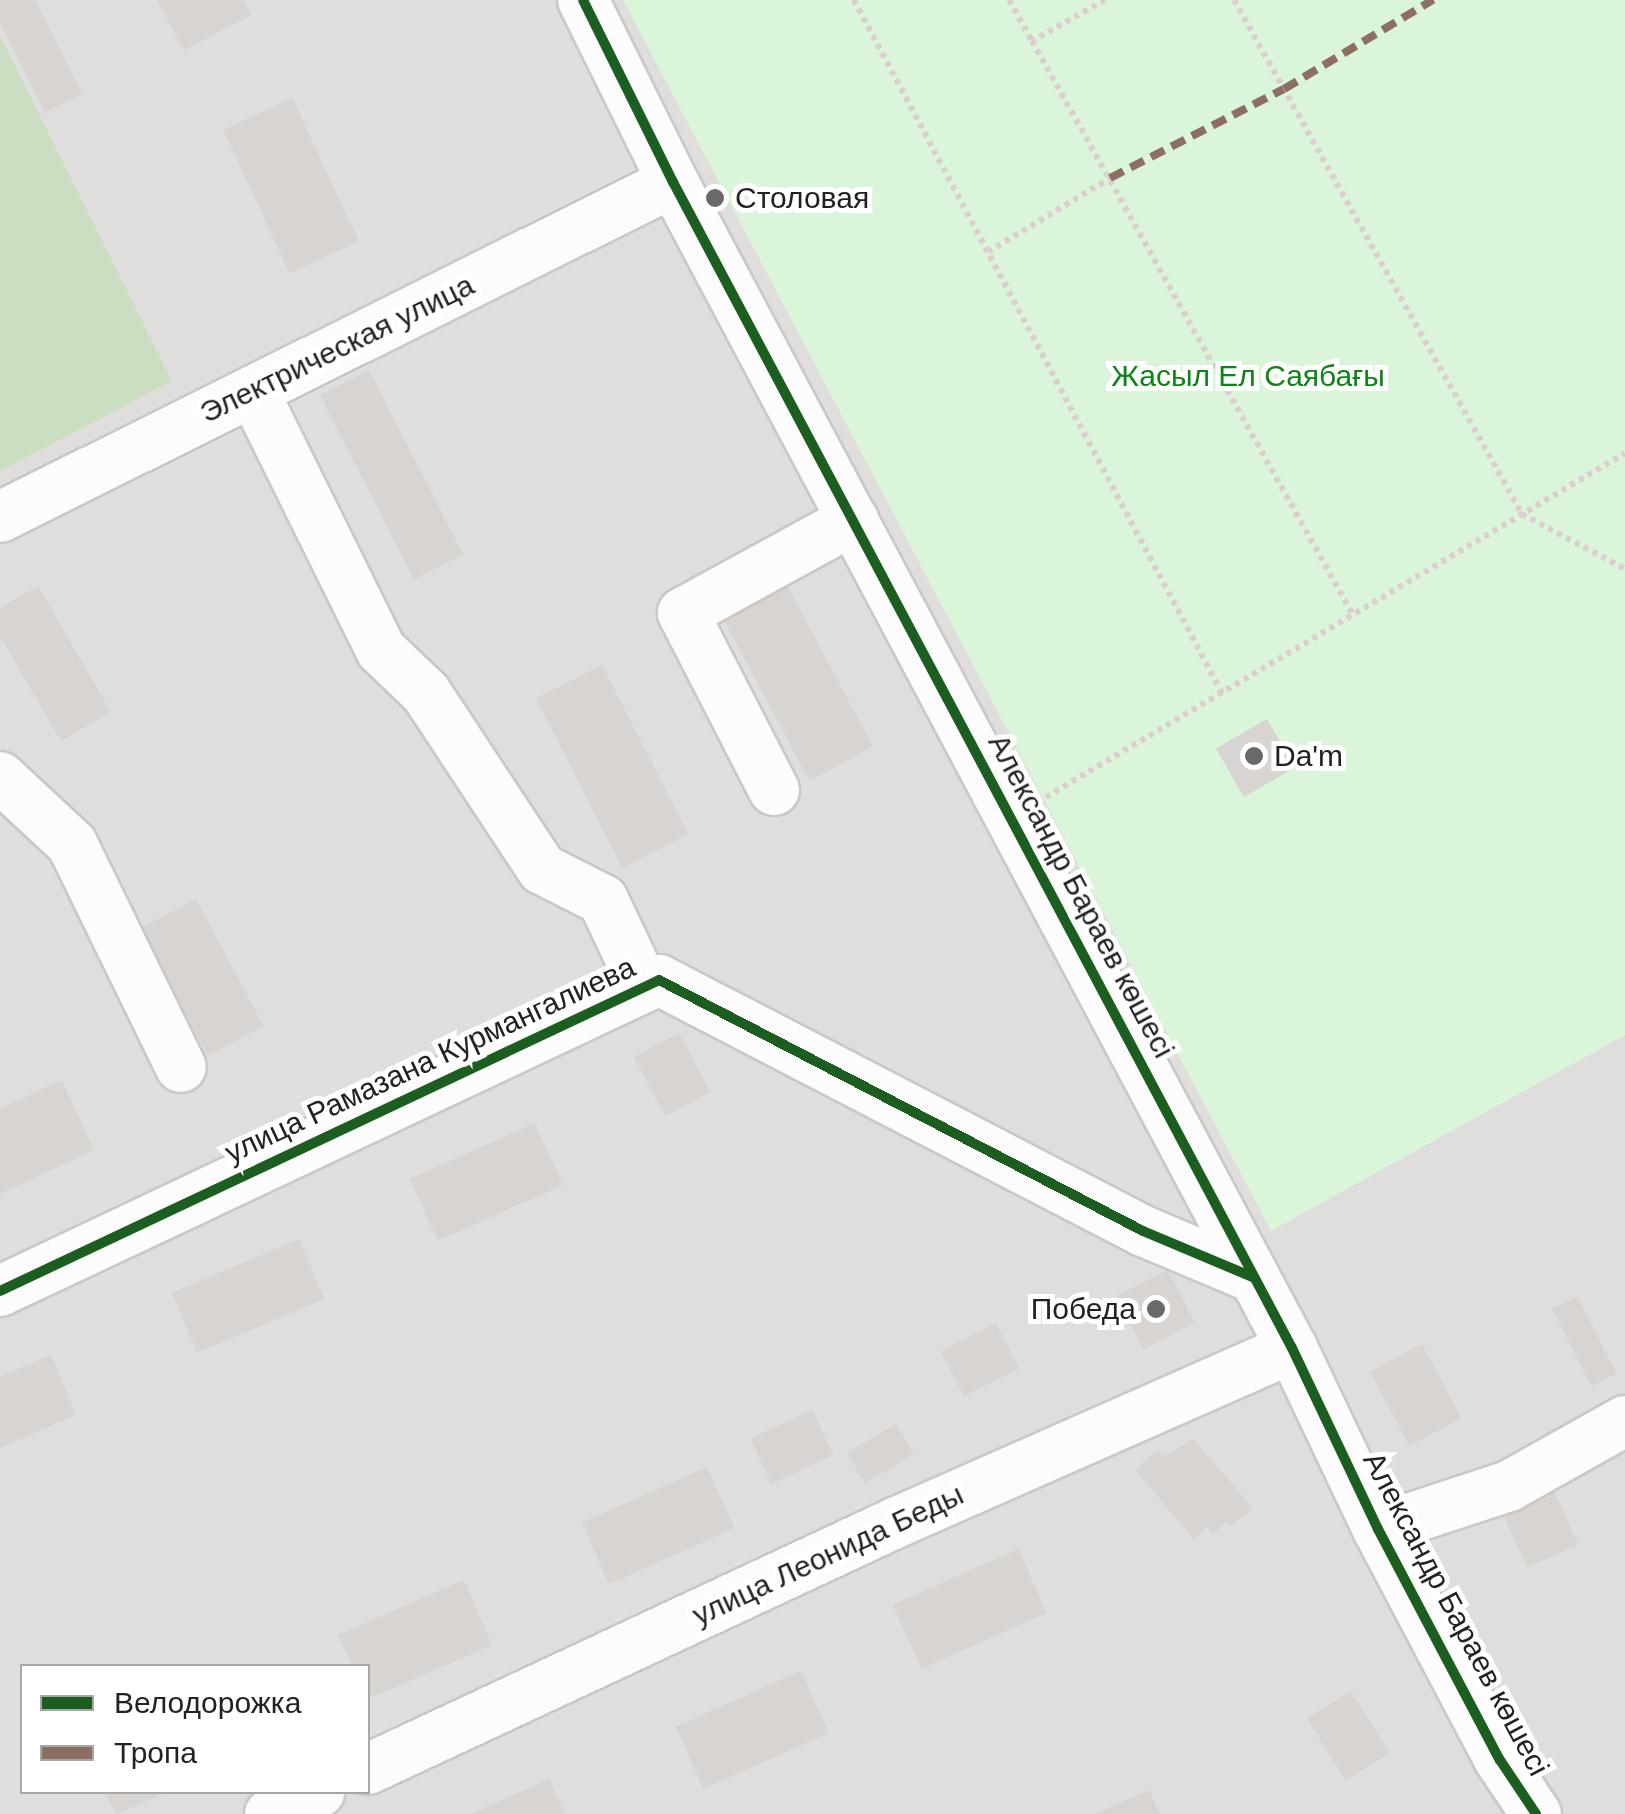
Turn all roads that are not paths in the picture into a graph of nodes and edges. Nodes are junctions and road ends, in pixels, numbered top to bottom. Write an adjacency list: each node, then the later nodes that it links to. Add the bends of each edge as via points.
1 (583, 0): 2 (street, Александр Бараев көшесі)
2 (673, 182): 3 (street, Электрическая улица); 5 (street, Александр Бараев көшесі)
3 (253, 391): 4 (street, Электрическая улица); 8 (street, via 381,650 426,693 542,869 603,900)
4 (0, 517)
5 (853, 520): 7 (street, via 683,613); 10 (street, Александр Бараев көшесі)
6 (0, 778): 9 (street, via 72,844)
7 (774, 790)
8 (644, 987): 10 (street, улица Рамазана Курмангалиева, via 659,980 1143,1232); 11 (street, улица Рамазана Курмангалиева)
9 (182, 1067)
10 (1255, 1278): 12 (street, Александр Бараев көшесі)
11 (0, 1292)
12 (1292, 1348): 14 (street, Александр Бараев көшесі); 15 (street, улица Леонида Беды)
13 (1625, 1421): 14 (street, via 1509,1486)
14 (1378, 1529): 18 (street, Александр Бараев көшесі, via 1500,1760)
15 (370, 1768)
16 (315, 1794): 17 (street)
17 (270, 1814)
18 (1536, 1814)

